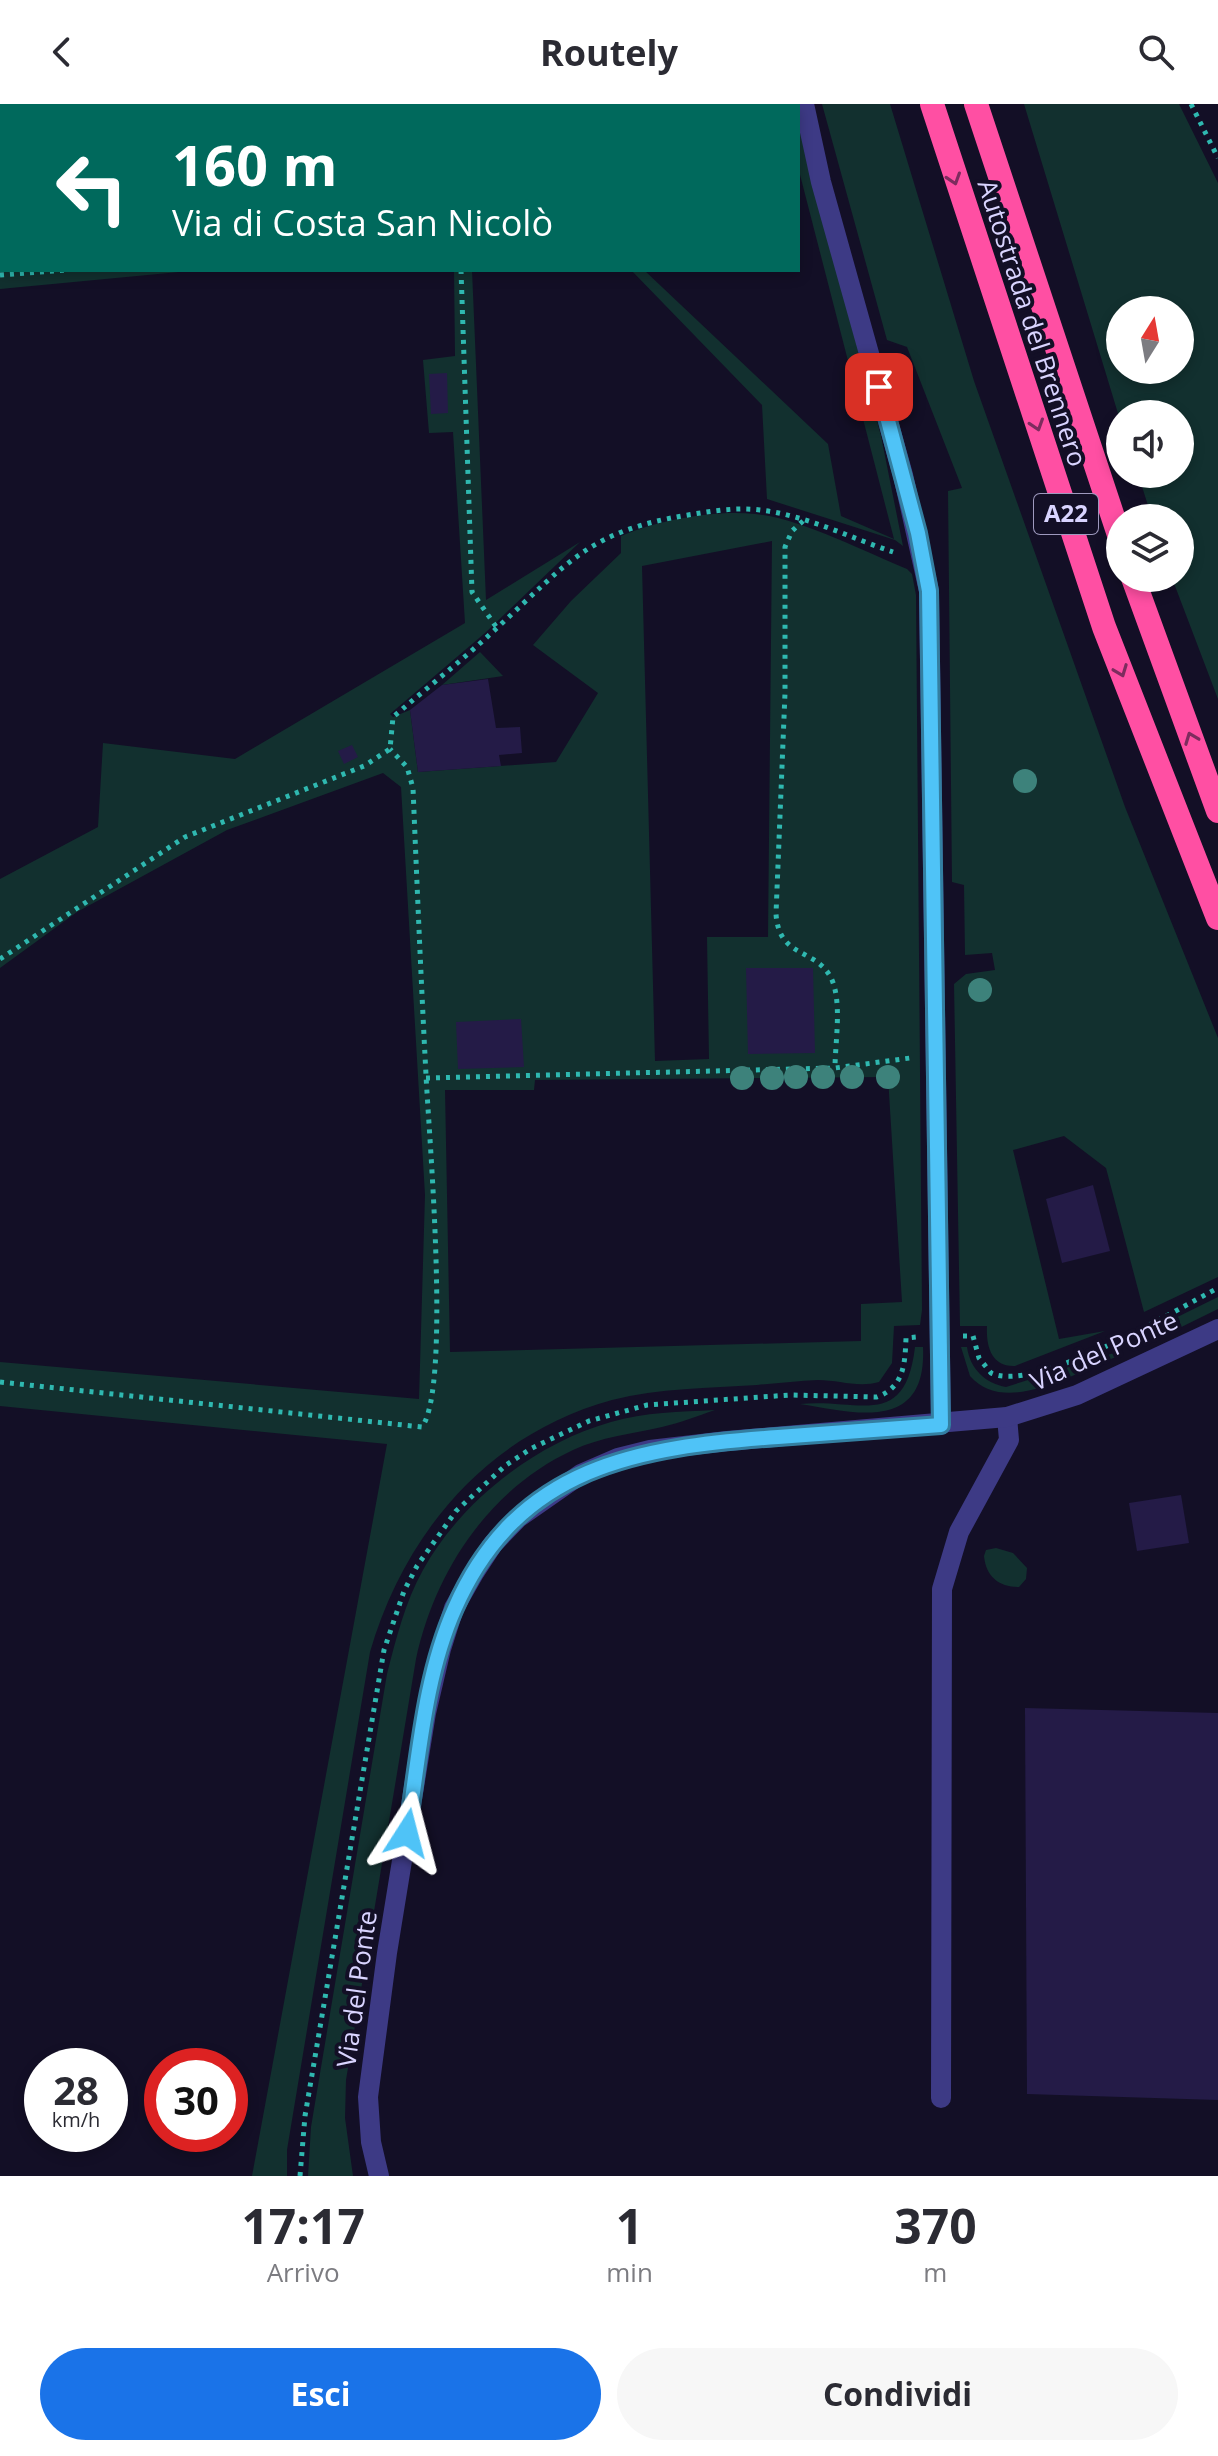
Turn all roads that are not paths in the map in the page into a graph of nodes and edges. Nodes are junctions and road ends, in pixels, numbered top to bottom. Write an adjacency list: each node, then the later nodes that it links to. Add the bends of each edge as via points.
1 (804, 104): 10 (street, via 929,591)
2 (932, 104): 7 (highway, Autostrada del Brennero / A22, one-way to 7, via 1104,627)
3 (976, 104): 4 (highway, Autostrada del Brennero / A22)
4 (1109, 504)
5 (1138, 592): 6 (highway, one-way to 5)
6 (1218, 811)
7 (1218, 918)
8 (1218, 1329): 9 (street, Via del Ponte, via 1077,1395)
9 (1007, 1417): 10 (street, Via del Ponte); 11 (street, via 1009,1440 959,1532 942,1589)
10 (941, 1425): 12 (street, Via del Ponte, via 727,1441 618,1458 550,1494 493,1544 454,1608 426,1713 368,2097)
11 (941, 2098)
12 (379, 2176)

